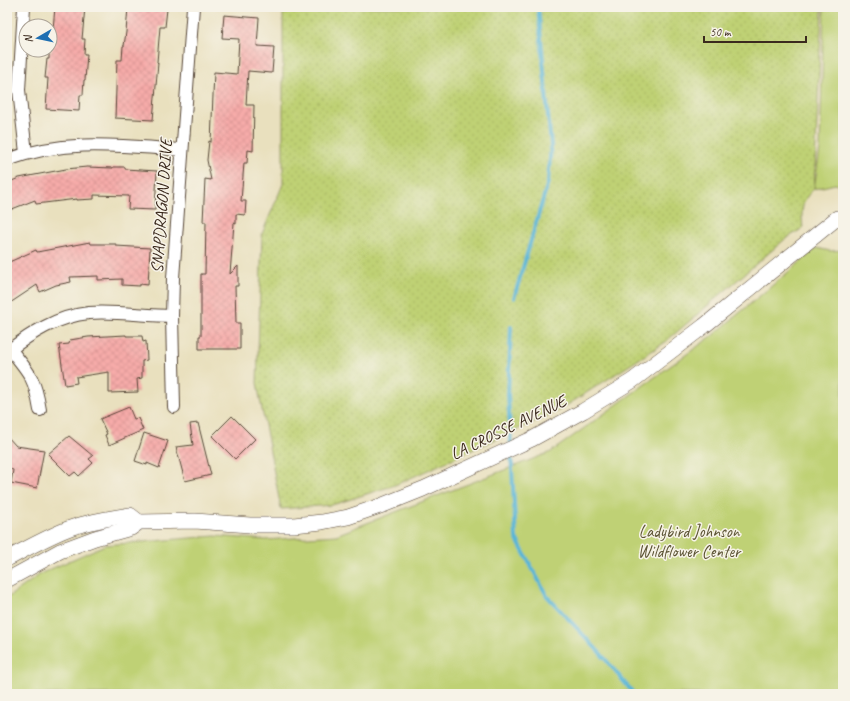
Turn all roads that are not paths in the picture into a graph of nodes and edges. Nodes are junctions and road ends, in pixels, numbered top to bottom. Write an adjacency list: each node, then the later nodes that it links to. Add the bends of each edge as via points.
1 (24, 7): 4 (street, via 19,90)
2 (193, 7): 3 (street, SNAPDRAGON DRIVE)
3 (182, 150): 4 (street, via 99,144); 7 (street, SNAPDRAGON DRIVE)
4 (26, 153): 5 (street)
5 (7, 160)
6 (837, 218): 11 (street, LA CROSSE AVENUE, via 632,381 532,439 497,456 383,505 322,522 294,525 195,521)
7 (172, 316): 8 (street, via 100,313 77,315 34,332); 9 (street, SNAPDRAGON DRIVE)
8 (9, 350): 10 (street, via 33,380)
9 (174, 407)
10 (40, 410)
11 (139, 522): 12 (street, LA CROSSE AVENUE, via 130,515 73,527); 13 (street, LA CROSSE AVENUE, via 131,528 60,551)
12 (7, 559)
13 (8, 577)

